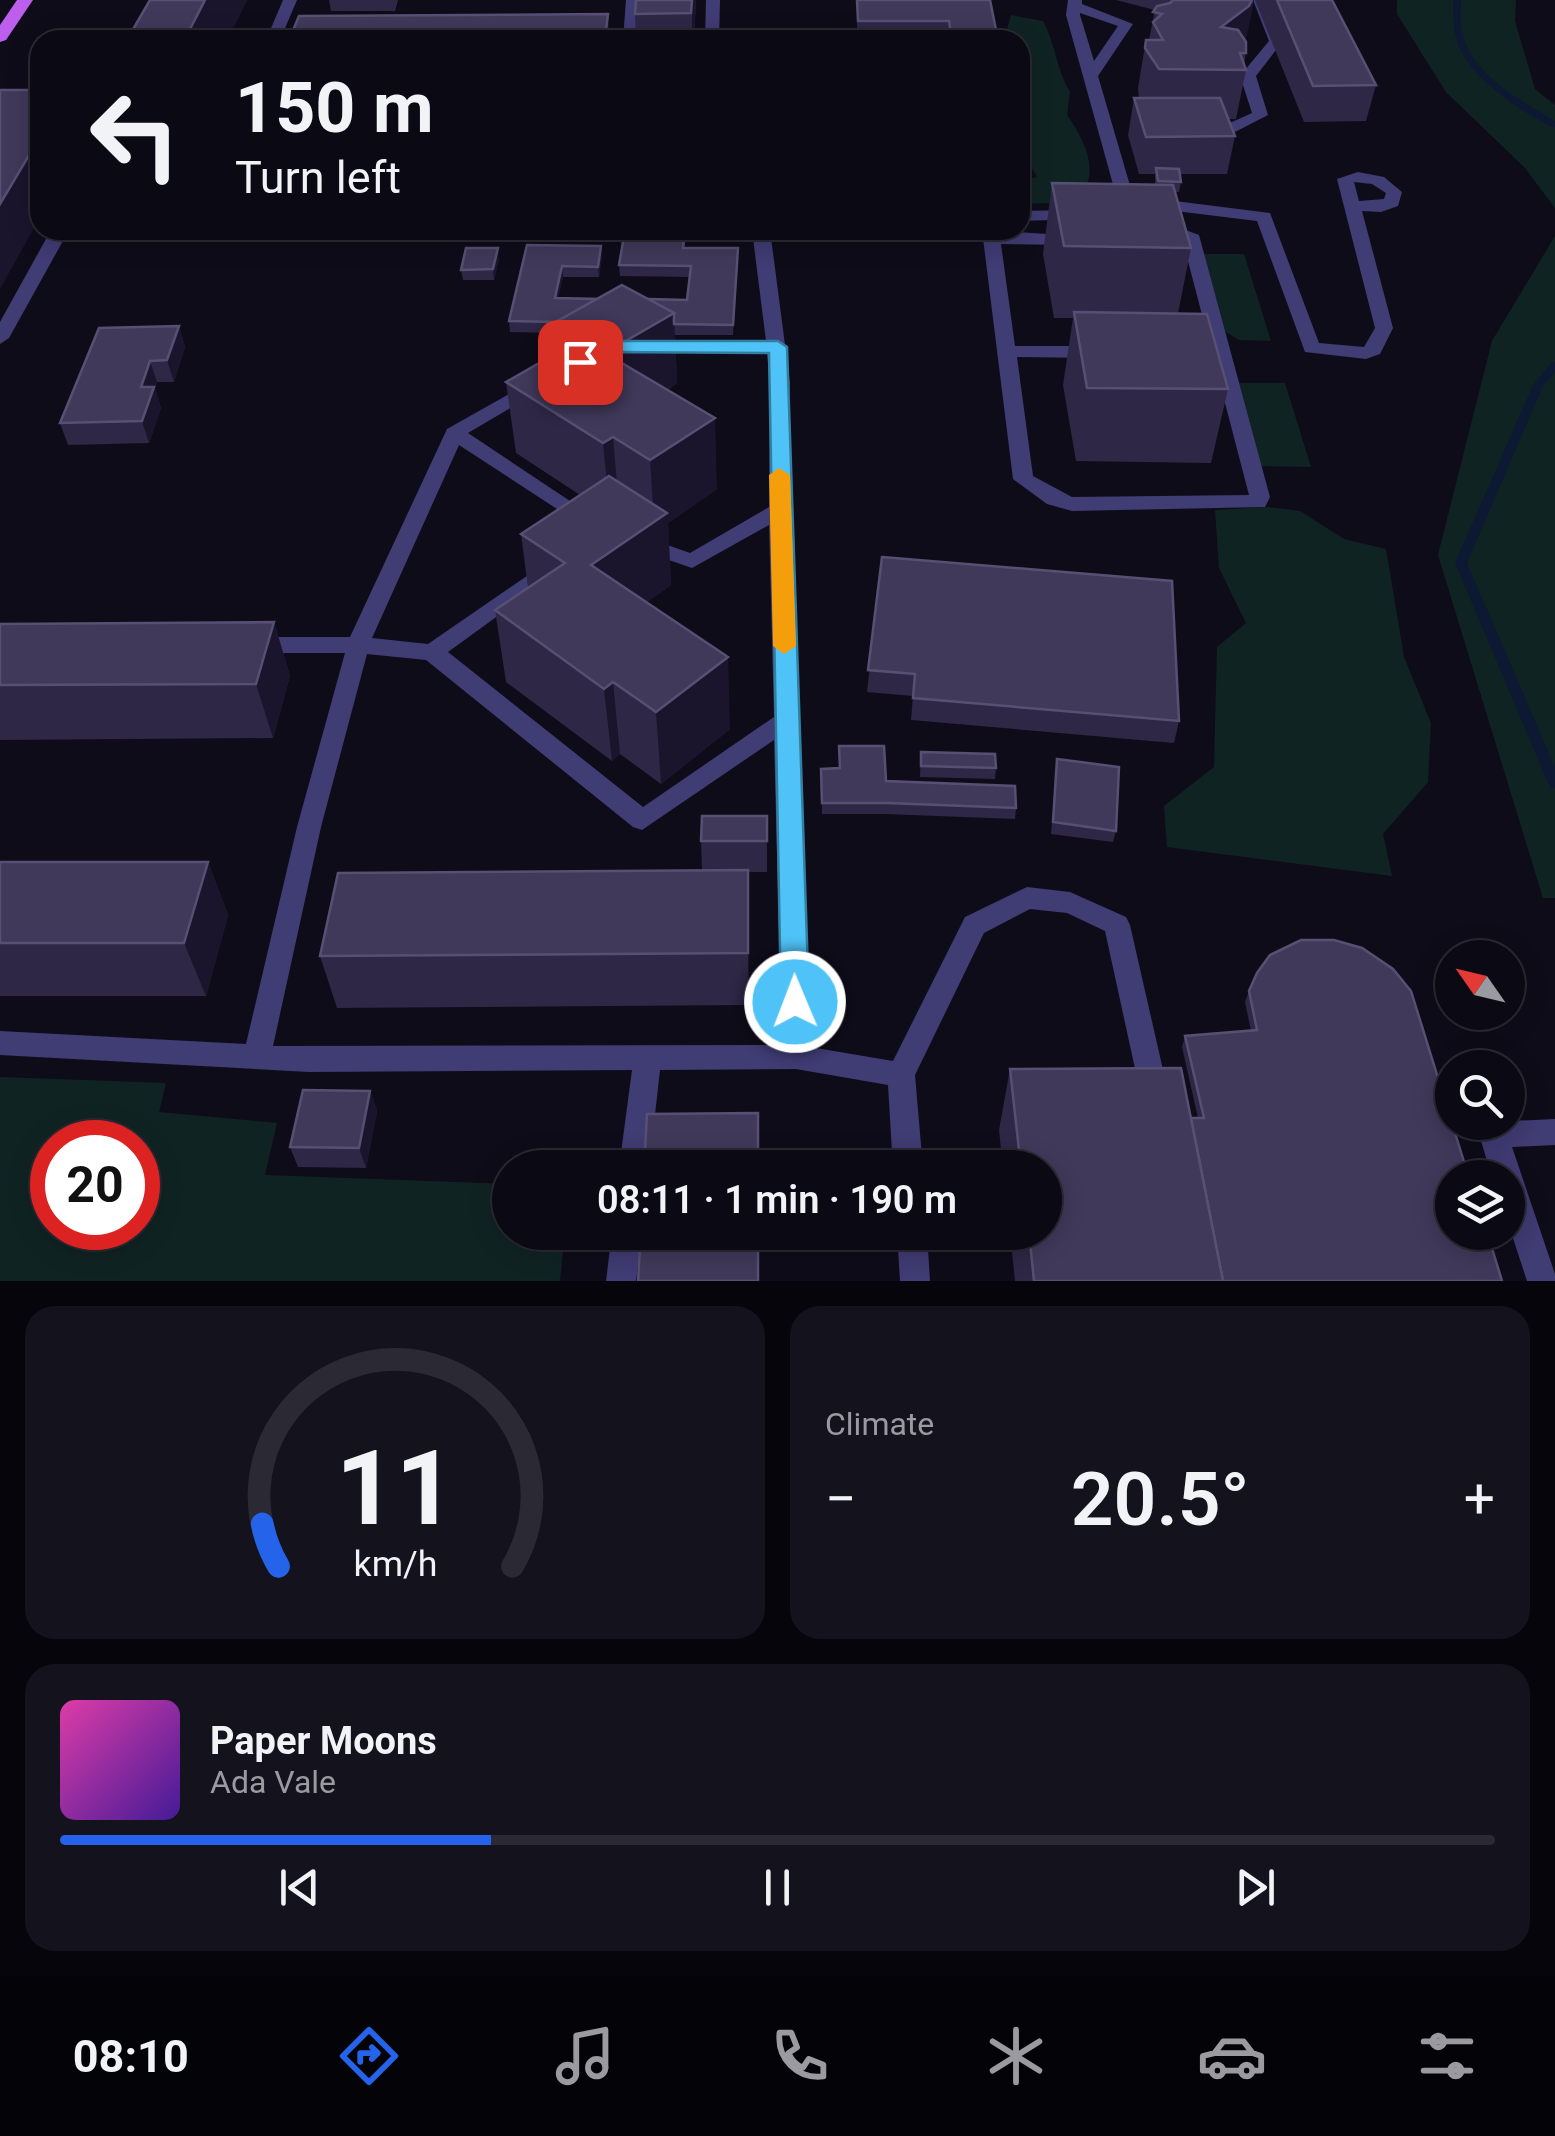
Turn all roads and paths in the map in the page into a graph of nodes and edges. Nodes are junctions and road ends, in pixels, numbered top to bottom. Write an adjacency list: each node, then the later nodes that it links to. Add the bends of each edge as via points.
1 (25, 0): 10 (main road)
2 (290, 0): 7 (lane)
3 (633, 0): 8 (lane)
4 (713, 0): 9 (lane)
5 (1260, 0): 14 (lane, via 1276,41 1248,76 1260,115 1235,127)
6 (1075, 4): 11 (lane); 11 (lane, via 1126,24)
7 (277, 30)
8 (631, 30)
9 (712, 30)
10 (0, 37)
11 (1092, 76): 12 (lane)
12 (1104, 127): 13 (lane); 15 (lane, via 1122,189)
13 (1123, 127)
14 (1179, 127)
15 (1118, 198): 16 (lane, via 1207,218 1264,217 1312,348 1366,353 1384,328); 17 (lane)
16 (1352, 206)
17 (1101, 210): 18 (lane); 27 (lane, via 1131,228 1192,241 1212,353 1260,497 1251,504 1072,504 1029,484 1021,473)
18 (1030, 216)
19 (1030, 236): 23 (lane)
20 (54, 240): 24 (lane)
21 (762, 240): 26 (lane)
22 (992, 240): 27 (lane)
23 (1100, 240)
24 (0, 338)
25 (625, 347): 26 (lane)
26 (778, 347): 31 (lane)
27 (1006, 351): 28 (lane)
28 (1124, 352)
29 (560, 373): 30 (lane)
30 (454, 433): 34 (lane); 35 (lane, via 604,530)
31 (779, 510): 32 (lane, via 692,561); 36 (lane)
32 (621, 536)
33 (239, 645): 34 (lane)
34 (358, 645): 35 (lane); 38 (lane)
35 (432, 652): 36 (lane, via 642,820)
36 (786, 720): 39 (lane)
37 (0, 1042): 38 (lane)
38 (257, 1055): 40 (lane)
39 (796, 1057): 40 (lane); 41 (lane)
40 (647, 1059): 44 (lane)
41 (901, 1075): 42 (lane, via 974,925 1027,898 1070,904 1117,925); 45 (lane)
42 (1162, 1130)
43 (1555, 1132): 46 (lane, via 1492,1134)
44 (636, 1150)
45 (907, 1150)
46 (1501, 1160)
47 (1525, 1231): 52 (lane)
48 (625, 1250): 50 (lane)
49 (913, 1250): 51 (lane)
50 (621, 1281)
51 (915, 1281)
52 (1542, 1281)

